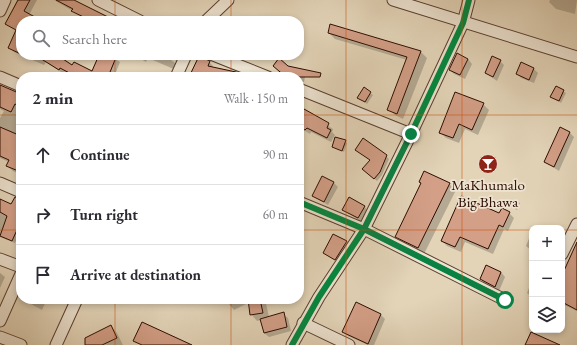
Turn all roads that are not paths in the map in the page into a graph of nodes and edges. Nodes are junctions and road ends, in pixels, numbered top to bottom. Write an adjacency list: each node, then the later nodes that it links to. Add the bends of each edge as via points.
1 (5, 0): 6 (street)
2 (98, 0): 7 (street)
3 (228, 0): 8 (street)
4 (394, 0): 9 (street)
5 (469, 0): 9 (street)
6 (0, 11)
7 (130, 16)
8 (211, 16)
9 (463, 23): 10 (street); 18 (street)
10 (577, 57)
11 (184, 60): 13 (street)
12 (225, 60): 14 (street)
13 (178, 72)
14 (255, 72)
15 (0, 77): 16 (street)
16 (16, 84)
17 (304, 91): 18 (street)
18 (411, 134): 23 (street)
19 (0, 183): 20 (street)
20 (16, 190)
21 (304, 204): 23 (street)
22 (577, 224): 24 (street)
23 (364, 229): 28 (street); 31 (street)
24 (565, 248)
25 (0, 259): 26 (street)
26 (16, 265)
27 (16, 285): 30 (street)
28 (505, 300)
29 (74, 304): 34 (street)
30 (0, 320)
31 (304, 323): 35 (street); 36 (street)
32 (0, 337): 33 (street)
33 (21, 345)
34 (56, 345)
35 (292, 345)
36 (349, 345)

